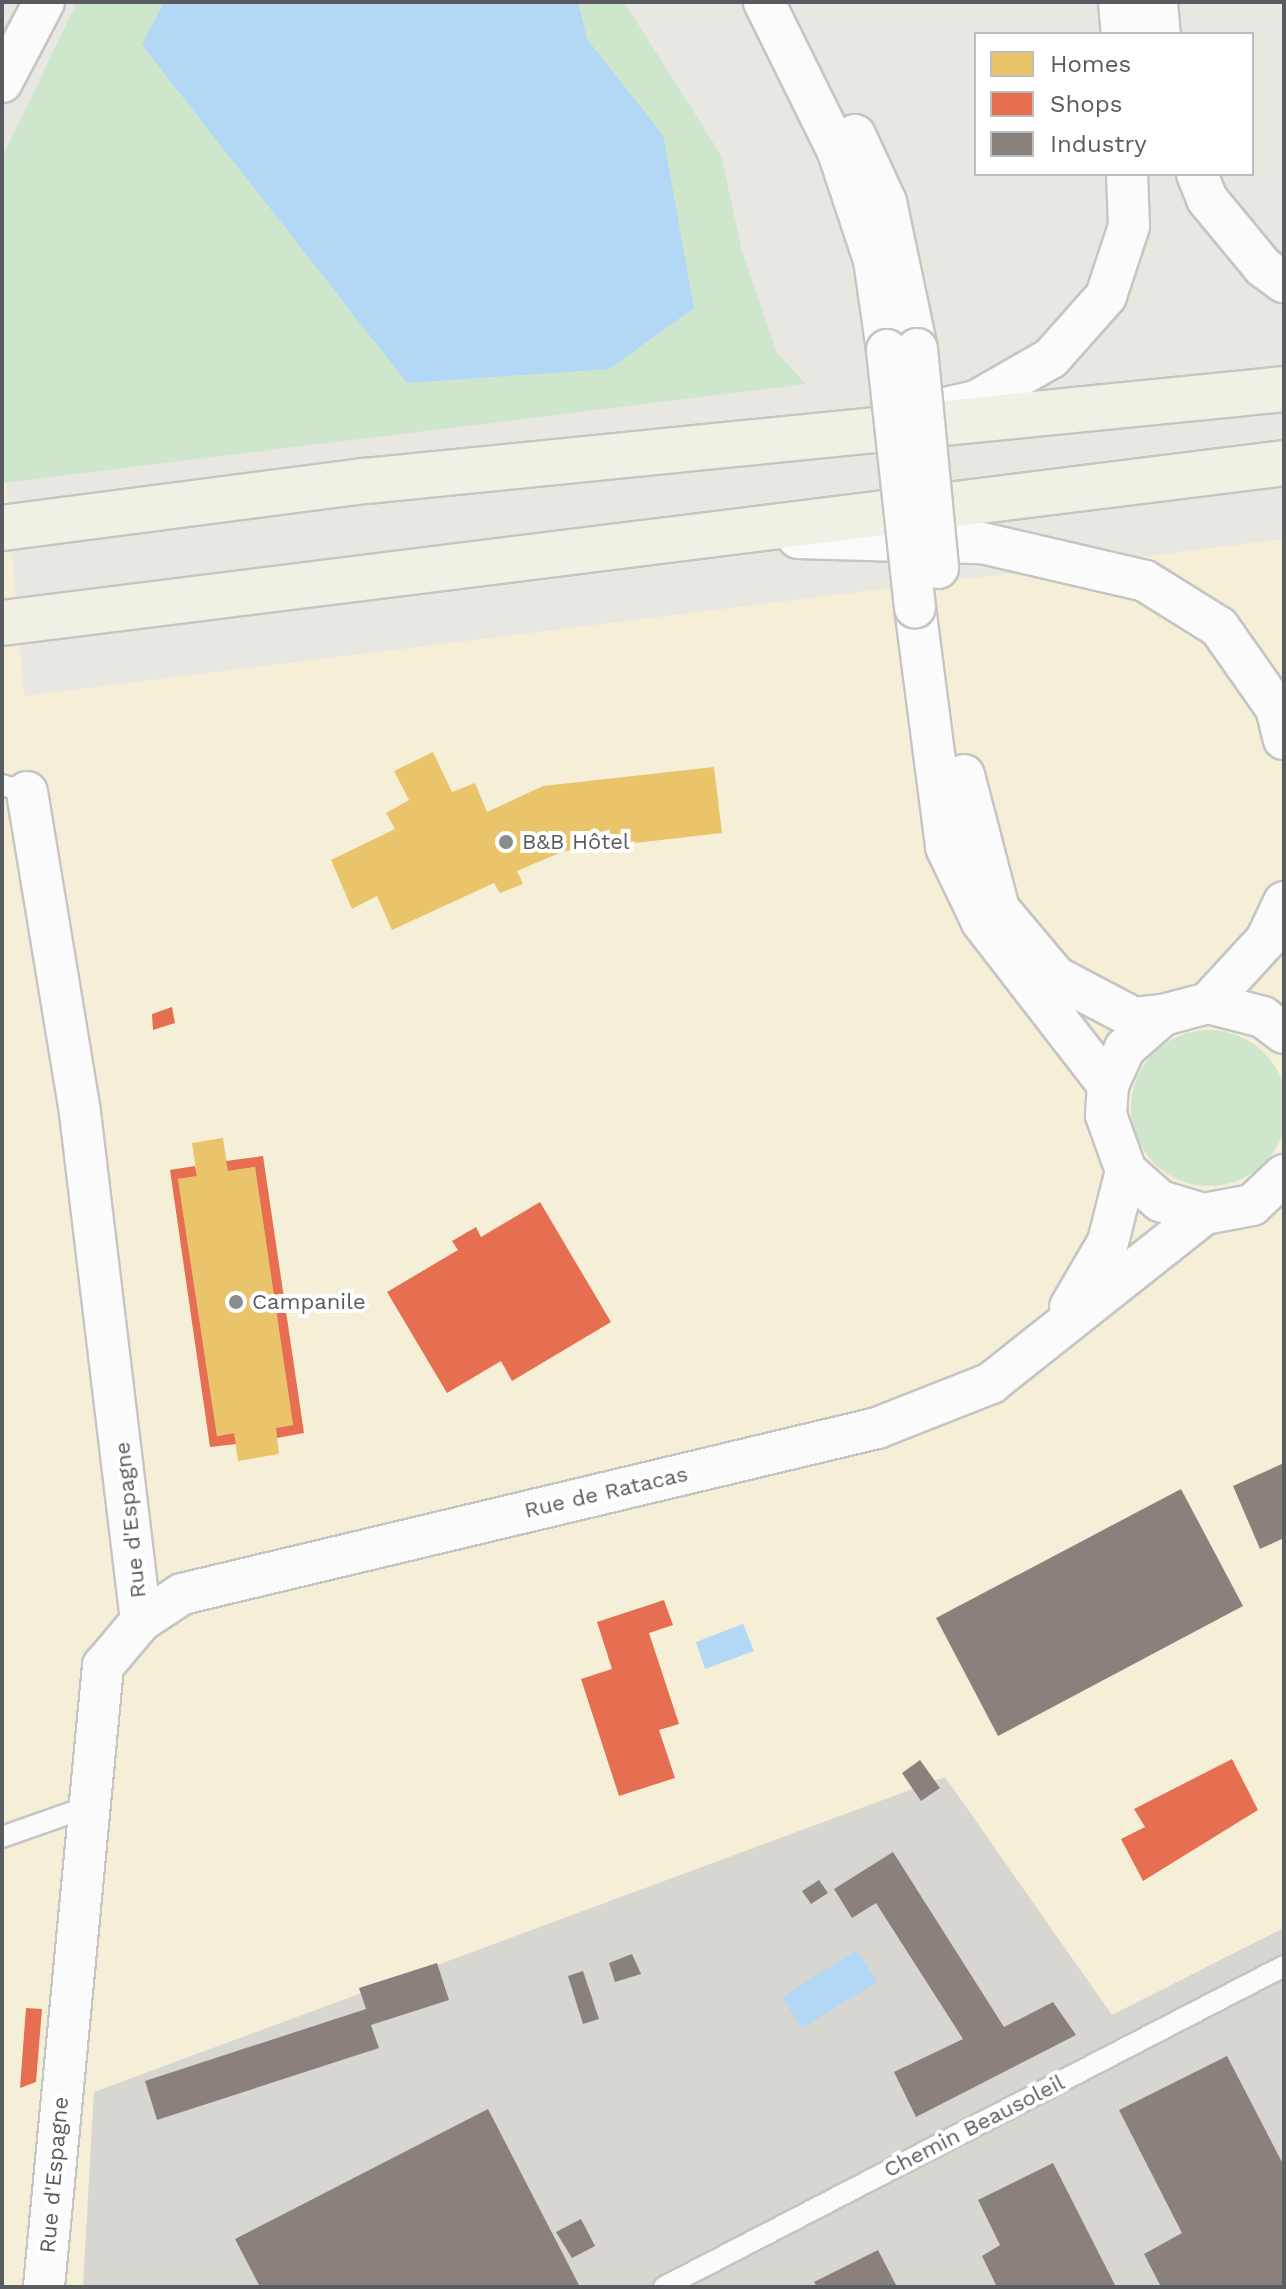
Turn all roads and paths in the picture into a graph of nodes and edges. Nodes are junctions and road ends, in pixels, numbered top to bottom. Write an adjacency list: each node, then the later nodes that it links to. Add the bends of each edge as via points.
1 (44, 2): 8 (street)
2 (764, 2): 12 (street, via 838,152)
3 (792, 2): 12 (street, via 886,202)
4 (1119, 2): 6 (street)
5 (1157, 2): 7 (street)
6 (1122, 32)
7 (1160, 32)
8 (2, 82)
9 (1127, 176): 14 (street, via 1129,226 1106,296 1051,358 976,401)
10 (1198, 176): 11 (street, via 1207,199 1263,267)
11 (1284, 282)
12 (902, 350): 18 (street, bridge)
13 (1284, 389): 14 (main road)
14 (831, 435): 16 (main road, via 366,481)
15 (1284, 463): 17 (main road)
16 (2, 528)
17 (718, 535): 19 (main road); 20 (street, via 982,543 1145,581 1219,627 1276,708)
18 (928, 605): 24 (street, via 972,830 999,909 1056,977 1134,1018); 26 (street, via 946,847 982,922)
19 (2, 623)
20 (1284, 739)
21 (15, 788): 32 (street, Rue d'Espagne, via 80,1113)
22 (1284, 902): 23 (street, via 1266,940)
23 (1208, 1003): 24 (street); 25 (street, via 1263,1017)
24 (1163, 1015): 26 (street, via 1125,1048)
25 (1284, 1033)
26 (1108, 1085): 27 (street, via 1106,1115)
27 (1126, 1171): 30 (street, via 1160,1201); 31 (street, Rue de Ratacas, via 1108,1242)
28 (1284, 1175): 29 (street)
29 (1268, 1206): 30 (street)
30 (1204, 1214): 31 (street, Rue de Ratacas)
31 (1057, 1331): 32 (street, Rue de Ratacas, via 991,1383 877,1428 182,1594)
32 (141, 1621): 33 (street, Rue d'Espagne, via 103,1666)
33 (87, 1807): 34 (lane); 36 (street, Rue d'Espagne)
34 (2, 1837)
35 (1284, 1966): 37 (lane, Chemin Beausoleil)
36 (44, 2287)
37 (664, 2287)

